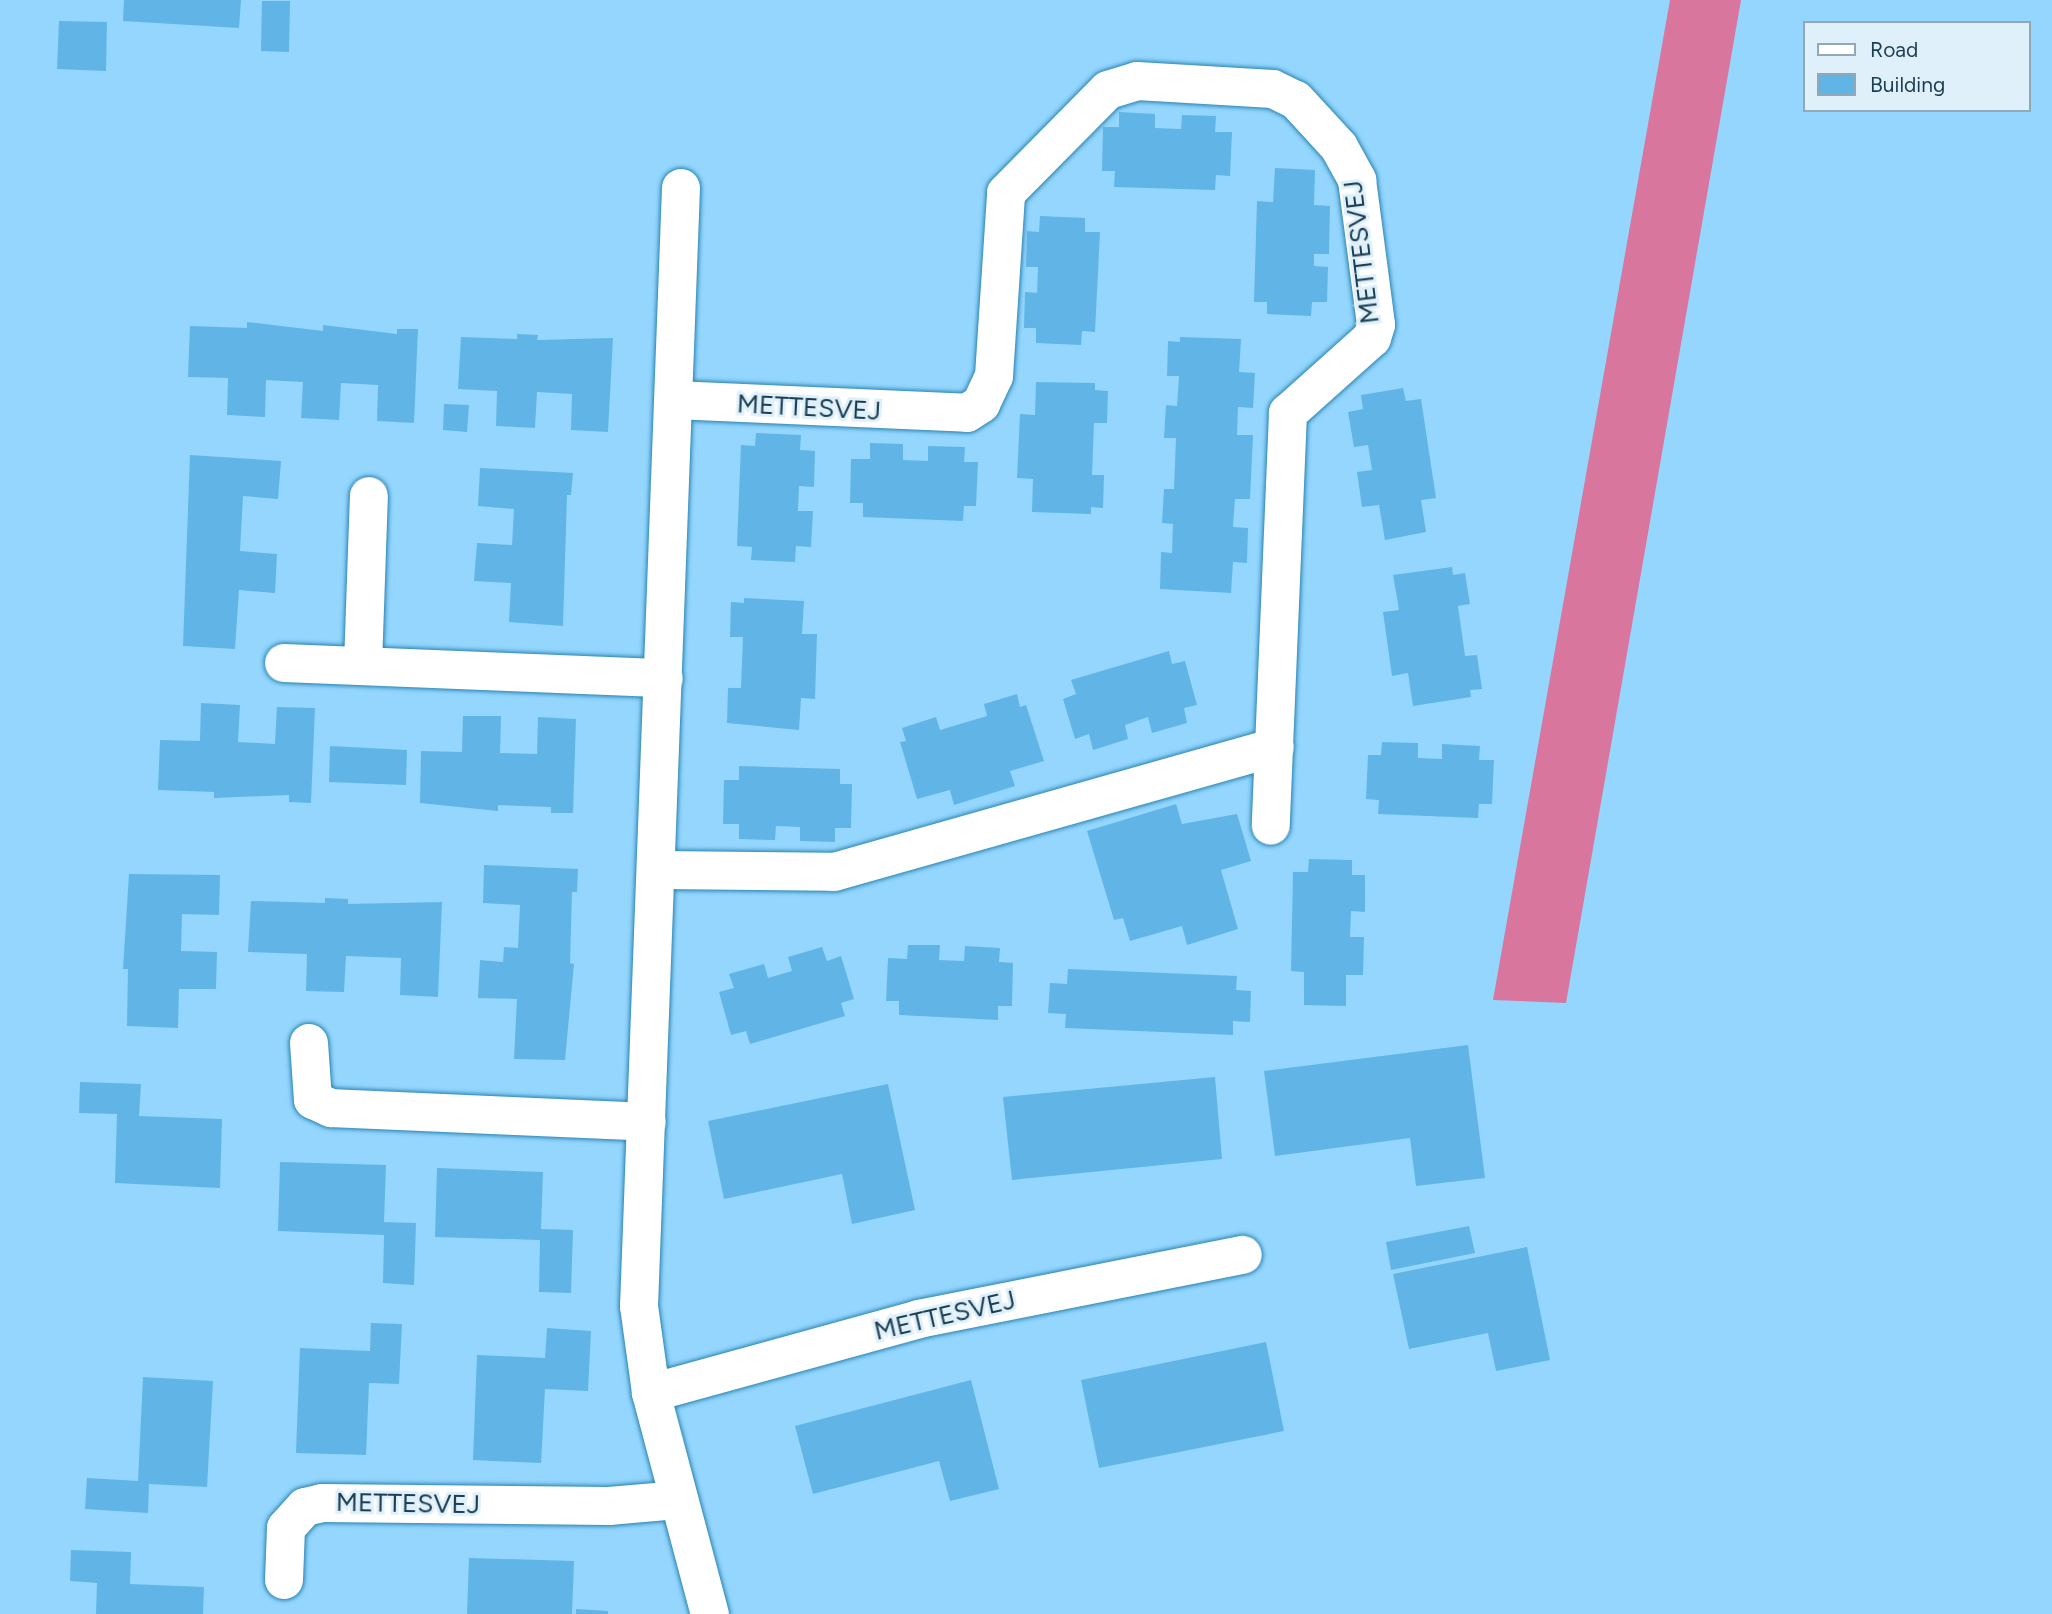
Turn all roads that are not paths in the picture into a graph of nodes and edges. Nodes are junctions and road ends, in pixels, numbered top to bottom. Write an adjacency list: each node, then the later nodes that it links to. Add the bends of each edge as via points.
1 (681, 188): 2 (street)
2 (674, 400): 6 (street); 7 (street, METTESVEJ, via 967,413 981,404 994,376 1001,210 1013,182 1108,90 1122,83 1284,92 1350,162 1376,325 1372,338 1288,413)
3 (369, 496): 5 (street)
4 (284, 663): 5 (street)
5 (363, 665): 6 (street)
6 (664, 678): 9 (street)
7 (1275, 747): 8 (street, METTESVEJ); 9 (street, via 834,872)
8 (1271, 826)
9 (657, 870): 11 (street)
10 (309, 1043): 11 (street, via 313,1100 331,1108)
11 (647, 1122): 13 (street, via 639,1306)
12 (1243, 1255): 13 (street, METTESVEJ, via 919,1319)
13 (651, 1393): 14 (street)
14 (677, 1500): 15 (street, METTESVEJ, via 609,1506 322,1503 305,1507 286,1528); 16 (street)
15 (284, 1580)
16 (710, 1614)

